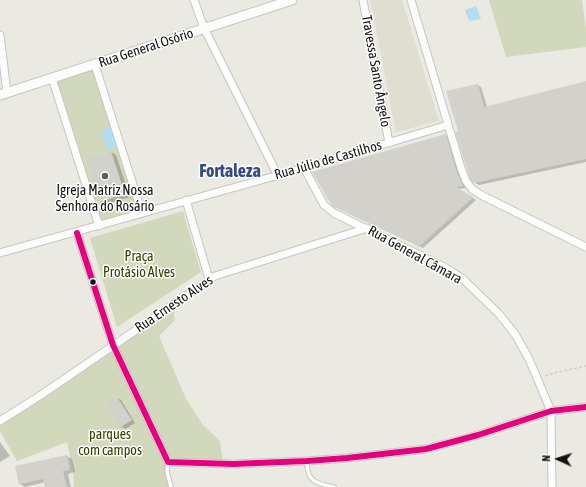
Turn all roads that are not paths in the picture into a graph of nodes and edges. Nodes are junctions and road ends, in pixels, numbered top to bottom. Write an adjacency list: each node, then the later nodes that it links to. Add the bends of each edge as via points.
1 (194, 0): 5 (street)
2 (290, 0): 5 (street, Rua General Osório)
3 (363, 0): 11 (street, Travessa Santo Ângelo)
4 (411, 0): 10 (street)
5 (204, 28): 7 (street, Rua General Osório); 13 (street)
6 (0, 35): 9 (street)
7 (95, 65): 8 (street, Rua General Osório); 15 (street)
8 (52, 78): 9 (street, Rua General Osório); 16 (street)
9 (3, 94)
10 (448, 125): 11 (street, Rua Júlio de Castilhos); 19 (street, via 466,181 472,189 492,202)
11 (389, 143): 12 (street, Rua Júlio de Castilhos)
12 (304, 168): 13 (street, Rua Júlio de Castilhos); 17 (street, Rua General Câmara, via 324,205 334,213)
13 (277, 174): 14 (street, Rua Júlio de Castilhos)
14 (186, 200): 15 (street, Rua Júlio de Castilhos); 21 (street)
15 (142, 213): 16 (street, Rua Júlio de Castilhos)
16 (98, 226): 18 (street, Rua Júlio de Castilhos)
17 (367, 228): 21 (street, Rua Ernesto Alves); 24 (street, Rua General Câmara, via 446,268 463,279 490,305 516,334)
18 (77, 233): 20 (street, Rua Júlio de Castilhos); 22 (street)
19 (586, 247)
20 (0, 253)
21 (209, 279): 22 (street, Rua Ernesto Alves)
22 (113, 345): 25 (street, Rua Ernesto Alves); 27 (street)
23 (586, 407): 24 (street)
24 (551, 411): 26 (street, via 426,449); 30 (street, Rua General Câmara)
25 (0, 421)
26 (307, 461): 27 (street, via 233,464); 29 (lane, via 307,471 314,481)
27 (168, 462): 28 (lane, via 167,471)
28 (171, 487)
29 (334, 487)
30 (552, 487)

